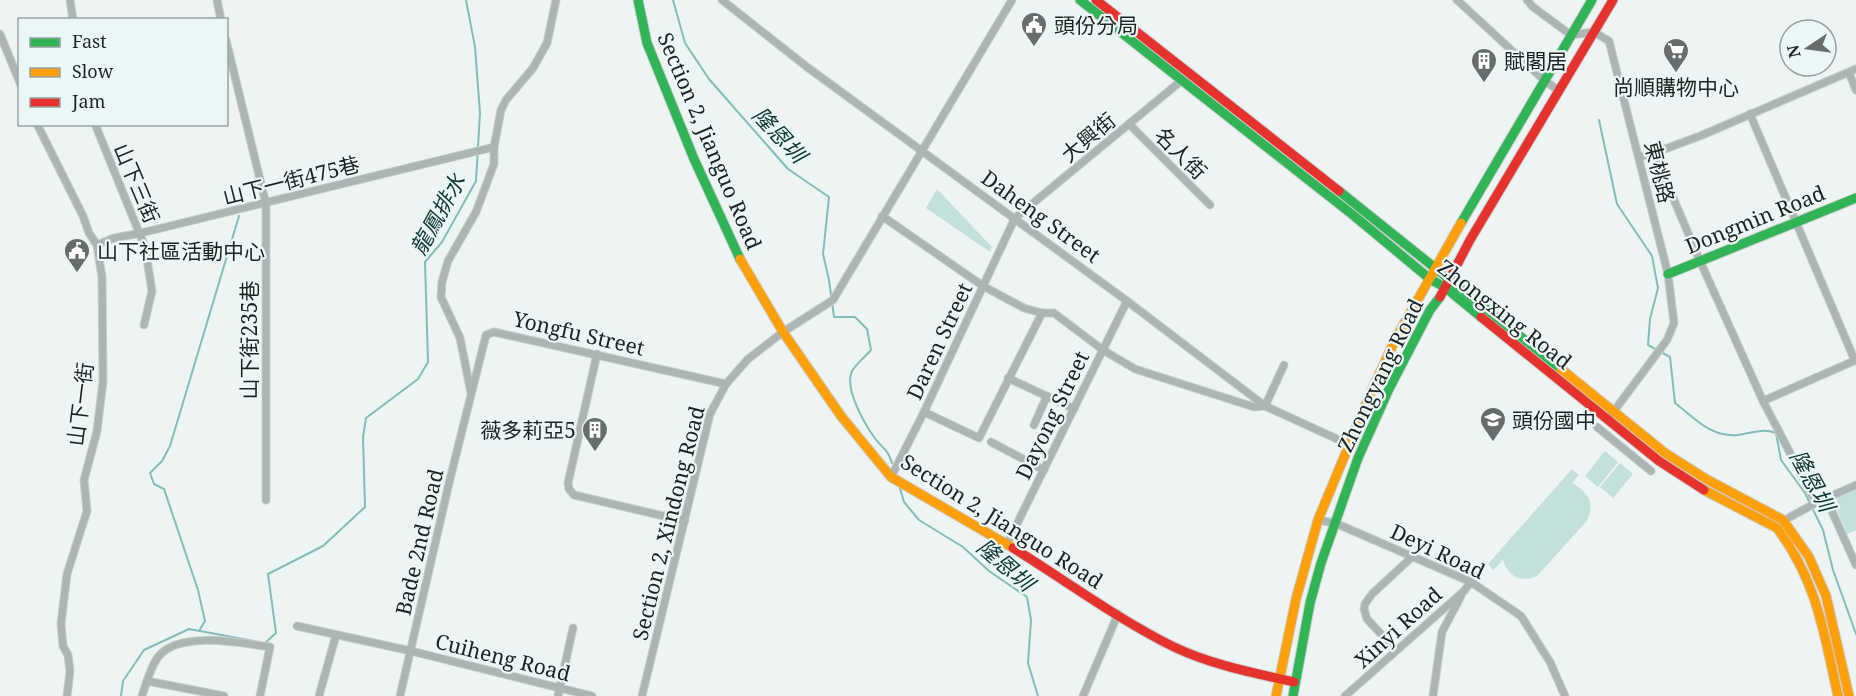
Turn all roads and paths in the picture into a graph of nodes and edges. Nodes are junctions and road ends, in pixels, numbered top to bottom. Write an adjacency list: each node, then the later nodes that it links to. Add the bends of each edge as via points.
1 (69, 0): 13 (street)
2 (217, 0): 14 (street)
3 (556, 0): 29 (street, via 547,43 533,68 506,100)
4 (638, 0): 52 (street, Section 2, Jianguo Road, via 647,43 694,159 744,266)
5 (722, 0): 30 (street, Daheng Street)
6 (1012, 0): 30 (street, Section 2, Xindong Road)
7 (1080, 0): 21 (street, Zhongxing Road)
8 (1096, 0): 36 (street, Zhongxing Road)
9 (1457, 0): 22 (street)
10 (1527, 0): 17 (street)
11 (1592, 0): 17 (street, Zhongyang Road)
12 (1613, 0): 15 (street, Zhongyang Road)
13 (73, 18)
14 (221, 18)
15 (1594, 33): 17 (street); 23 (street, Zhongyang Road); 32 (street, 東桃路, via 1609,41)
16 (0, 34): 20 (street)
17 (1571, 35): 22 (street, Zhongyang Road)
18 (228, 48): 34 (street, 山下街235巷)
19 (1852, 71): 24 (street); 25 (street)
20 (18, 78)
21 (1181, 81): 26 (street, 大興街); 37 (street, Zhongxing Road)
22 (1545, 81): 23 (street); 44 (street, Zhongyang Road)
23 (1558, 90): 47 (street, Zhongyang Road)
24 (1856, 90)
25 (1750, 114): 31 (street); 40 (street)
26 (1128, 124): 35 (street, 名人街); 39 (street, 大興街)
27 (38, 126): 42 (street, 山下一街)
28 (96, 126): 41 (street, 山下三街)
29 (491, 148): 34 (street, 山下一街475巷); 59 (street, via 494,164 476,213 448,261 442,282 441,297 460,338)
30 (923, 150): 38 (street, Section 2, Xindong Road); 39 (street, Daheng Street)
31 (1654, 153): 32 (street); 43 (street)
32 (1640, 157): 45 (street, 東桃路)
33 (1856, 198): 40 (street, Dongmin Road)
34 (266, 204): 41 (street, 山下一街475巷); 76 (street, 山下街235巷)
35 (1210, 205)
36 (1360, 207): 37 (street); 44 (street, Zhongxing Road)
37 (1353, 215): 46 (street, Zhongxing Road)
38 (882, 216): 48 (street); 52 (street, Section 2, Xindong Road, via 832,301)
39 (1015, 218): 48 (street, Daren Street); 49 (street, Daheng Street)
40 (1796, 222): 43 (street, Dongmin Road); 55 (street)
41 (141, 233): 42 (street, 山下一街475巷); 51 (street, 山下三街, via 152,291)
42 (97, 245): 97 (street, 山下一街, via 102,277 103,381 97,430 84,480 87,511 67,574 62,614 63,646 70,672)
43 (1700, 261): 45 (street, Dongmin Road); 61 (street)
44 (1436, 267): 46 (street, Zhongyang Road); 47 (street, Zhongxing Road)
45 (1668, 274): 64 (street, 東桃路, via 1674,322 1667,340)
46 (1430, 279): 47 (street, Zhongxing Road); 70 (street, Zhongyang Road, via 1395,340)
47 (1447, 284): 64 (street, Zhongxing Road); 66 (street, Zhongxing Road); 81 (street, Zhongyang Road, via 1389,389)
48 (983, 286): 50 (street); 65 (street, Daren Street)
49 (1127, 301): 53 (street, Dayong Street); 62 (street, Daheng Street)
50 (1042, 313): 53 (street, via 1054,313); 57 (street)
51 (144, 325)
52 (783, 332): 58 (street, Section 2, Xindong Road, via 748,359); 73 (street, Section 2, Jianguo Road, via 841,416)
53 (1103, 350): 62 (street, via 1135,369 1254,407); 63 (street, Dayong Street)
54 (597, 354): 58 (street, Yongfu Street); 59 (street, Yongfu Street, via 494,332 486,335); 80 (street, via 569,489 574,495)
55 (1855, 360): 61 (street)
56 (1284, 365): 62 (street)
57 (1008, 378): 60 (street); 65 (street, via 979,438)
58 (726, 384): 80 (street, Section 2, Xindong Road, via 710,414)
59 (472, 396): 91 (street, Bade 2nd Road)
60 (1047, 396): 63 (street); 67 (street)
61 (1763, 401): 77 (street)
62 (1265, 406): 70 (street, Daheng Street)
63 (1074, 409): 71 (street, Dayong Street)
64 (1614, 411): 66 (street); 112 (street, Zhongxing Road, via 1697,474 1783,520 1809,557 1826,596)
65 (924, 412): 73 (street, Daren Street)
66 (1608, 419): 111 (street, Zhongxing Road, via 1695,485 1780,531 1816,600)
67 (1034, 425)
68 (1597, 427): 72 (street)
69 (991, 442): 71 (street)
70 (1348, 444): 79 (street, Zhongyang Road)
71 (1044, 470): 82 (street, Dayong Street)
72 (1651, 471)
73 (891, 477): 82 (street, Section 2, Jianguo Road)
74 (1856, 485): 75 (street)
75 (1826, 498): 77 (street); 84 (street)
76 (266, 500)
77 (1815, 504): 78 (street)
78 (1790, 517)
79 (1318, 519): 81 (street, Deyi Road); 93 (street, Zhongyang Road)
80 (685, 520): 104 (street, Section 2, Xindong Road)
81 (1335, 523): 83 (street, Deyi Road); 95 (street, Zhongyang Road, via 1310,603)
82 (1007, 544): 87 (street, Section 2, Jianguo Road)
83 (1413, 556): 85 (street, Deyi Road); 92 (street, via 1372,594 1364,609 1367,619)
84 (1856, 565)
85 (1471, 582): 86 (street, Xinyi Road); 110 (street, Deyi Road, via 1521,615 1550,662)
86 (1464, 591): 92 (street, Xinyi Road); 109 (street, via 1442,632)
87 (1118, 614): 93 (street, Section 2, Jianguo Road, via 1175,647 1226,666); 105 (street)
88 (297, 626): 90 (street, Cuiheng Road)
89 (573, 628): 96 (street)
90 (336, 635): 91 (street, Cuiheng Road); 101 (street)
91 (411, 651): 96 (street, Cuiheng Road); 102 (street, Bade 2nd Road)
92 (1396, 651): 108 (street, Xinyi Road)
93 (1279, 679): 95 (street, Section 2, Jianguo Road); 106 (street, Zhongyang Road)
94 (147, 681): 98 (street); 99 (street); 100 (street, via 158,656 171,647 198,640 270,647)
95 (1294, 682): 107 (street, Zhongyang Road)
96 (559, 692): 103 (street, Cuiheng Road)
97 (67, 696)
98 (142, 696)
99 (224, 696)
100 (260, 696)
101 (319, 696)
102 (400, 696)
103 (592, 696)
104 (642, 696)
105 (1083, 696)
106 (1276, 696)
107 (1293, 696)
108 (1345, 696)
109 (1433, 696)
110 (1565, 696)
111 (1838, 696)
112 (1849, 696)

